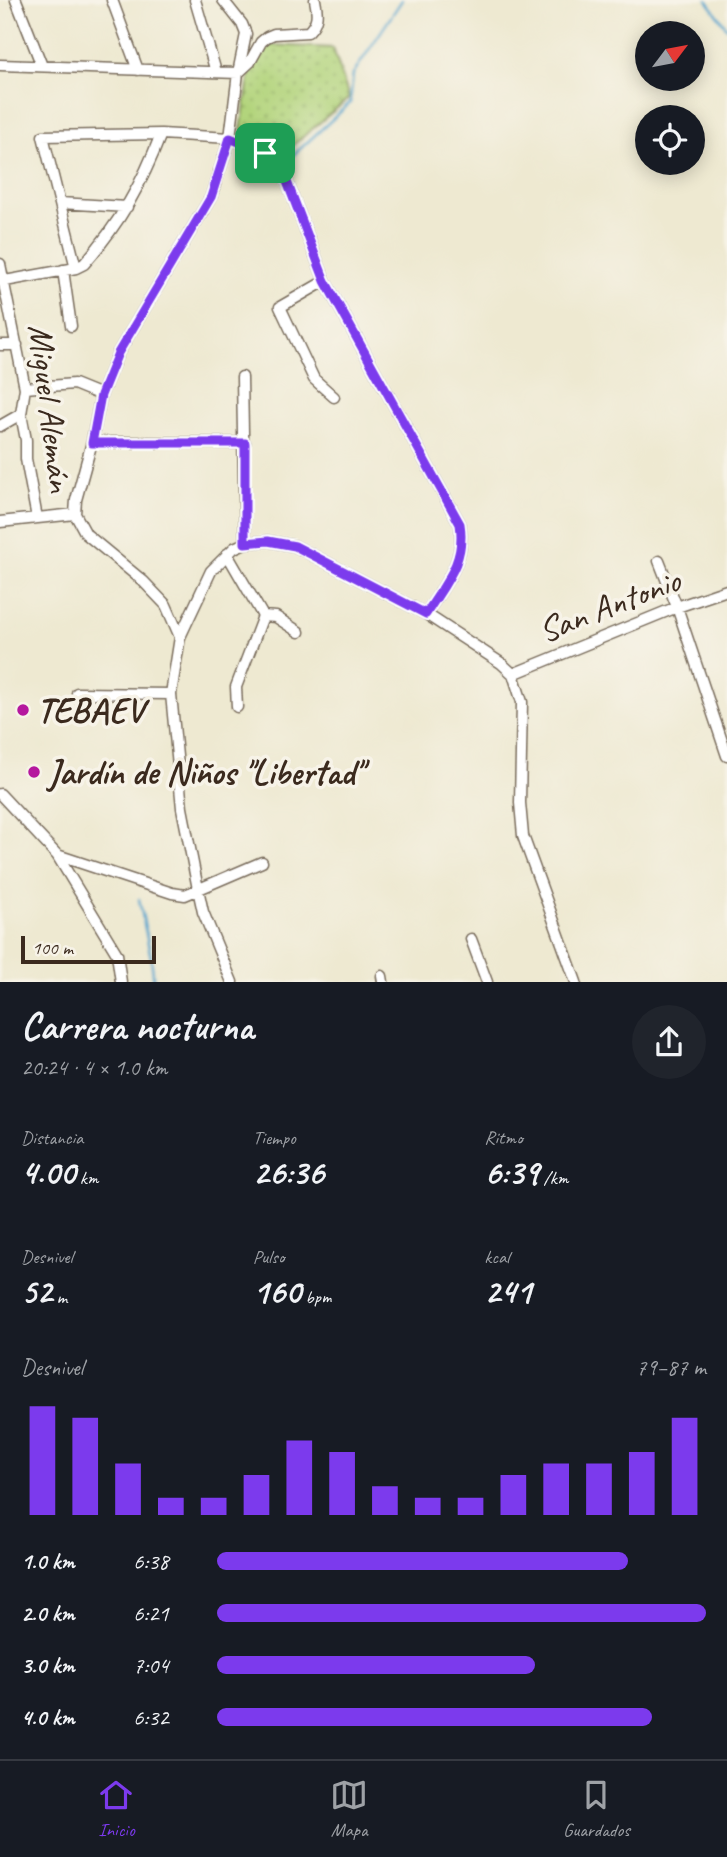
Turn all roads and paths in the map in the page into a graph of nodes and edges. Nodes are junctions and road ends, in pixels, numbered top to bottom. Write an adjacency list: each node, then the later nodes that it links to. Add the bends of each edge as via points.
1 (16, 0): 7 (street)
2 (112, 0): 8 (street)
3 (195, 0): 9 (street)
4 (223, 0): 10 (street, via 246,34)
5 (315, 0): 10 (street, via 316,25 307,32 267,37)
6 (0, 65): 7 (street)
7 (42, 66): 8 (street)
8 (138, 70): 9 (street)
9 (216, 72): 10 (street)
10 (238, 73): 12 (street)
11 (161, 134): 12 (street); 13 (street, via 43,136); 14 (street)
12 (230, 138): 19 (street, via 265,153 281,166); 25 (street, via 211,197 118,353)
13 (60, 203): 14 (street); 16 (street)
14 (127, 206): 16 (street, via 97,249)
15 (0, 264): 18 (street, Miguel Alemán)
16 (76, 268): 17 (street)
17 (63, 270): 18 (street); 20 (street)
18 (5, 281): 22 (street, Miguel Alemán)
19 (325, 281): 26 (street, via 280,307 310,381); 39 (street, via 460,524 458,564)
20 (71, 326)
21 (0, 345): 22 (street)
22 (17, 345): 24 (street, Miguel Alemán)
23 (242, 377): 30 (street)
24 (25, 388): 25 (street, via 74,384); 27 (street, Miguel Alemán)
25 (101, 395): 29 (street)
26 (334, 397)
27 (21, 414): 28 (street); 32 (street, Miguel Alemán)
28 (0, 426)
29 (92, 443): 30 (street); 31 (street)
30 (245, 443): 34 (street)
31 (75, 514): 32 (street); 42 (street, via 86,534 166,605)
32 (37, 518): 33 (street)
33 (0, 522)
34 (245, 543): 35 (street); 39 (street, via 295,546)
35 (227, 554): 40 (street); 42 (street, via 211,571)
36 (659, 561): 38 (street)
37 (727, 590): 38 (street, San Antonio)
38 (677, 607): 43 (street, San Antonio); 48 (street)
39 (426, 614): 43 (street)
40 (263, 616): 41 (street, via 276,617); 46 (street, via 236,687)
41 (299, 632)
42 (180, 637): 45 (street)
43 (513, 674): 58 (street, via 522,702 523,836)
44 (77, 693): 45 (street)
45 (171, 694): 53 (street, via 182,808)
46 (237, 707)
47 (727, 714): 48 (street)
48 (716, 718): 49 (street)
49 (727, 756)
50 (0, 794): 51 (street)
51 (57, 855): 53 (street, via 172,892 185,895); 55 (street, via 117,954)
52 (262, 862): 53 (street)
53 (198, 889): 56 (street)
54 (471, 939): 57 (street)
55 (121, 982)
56 (232, 982)
57 (486, 982)
58 (576, 982)

